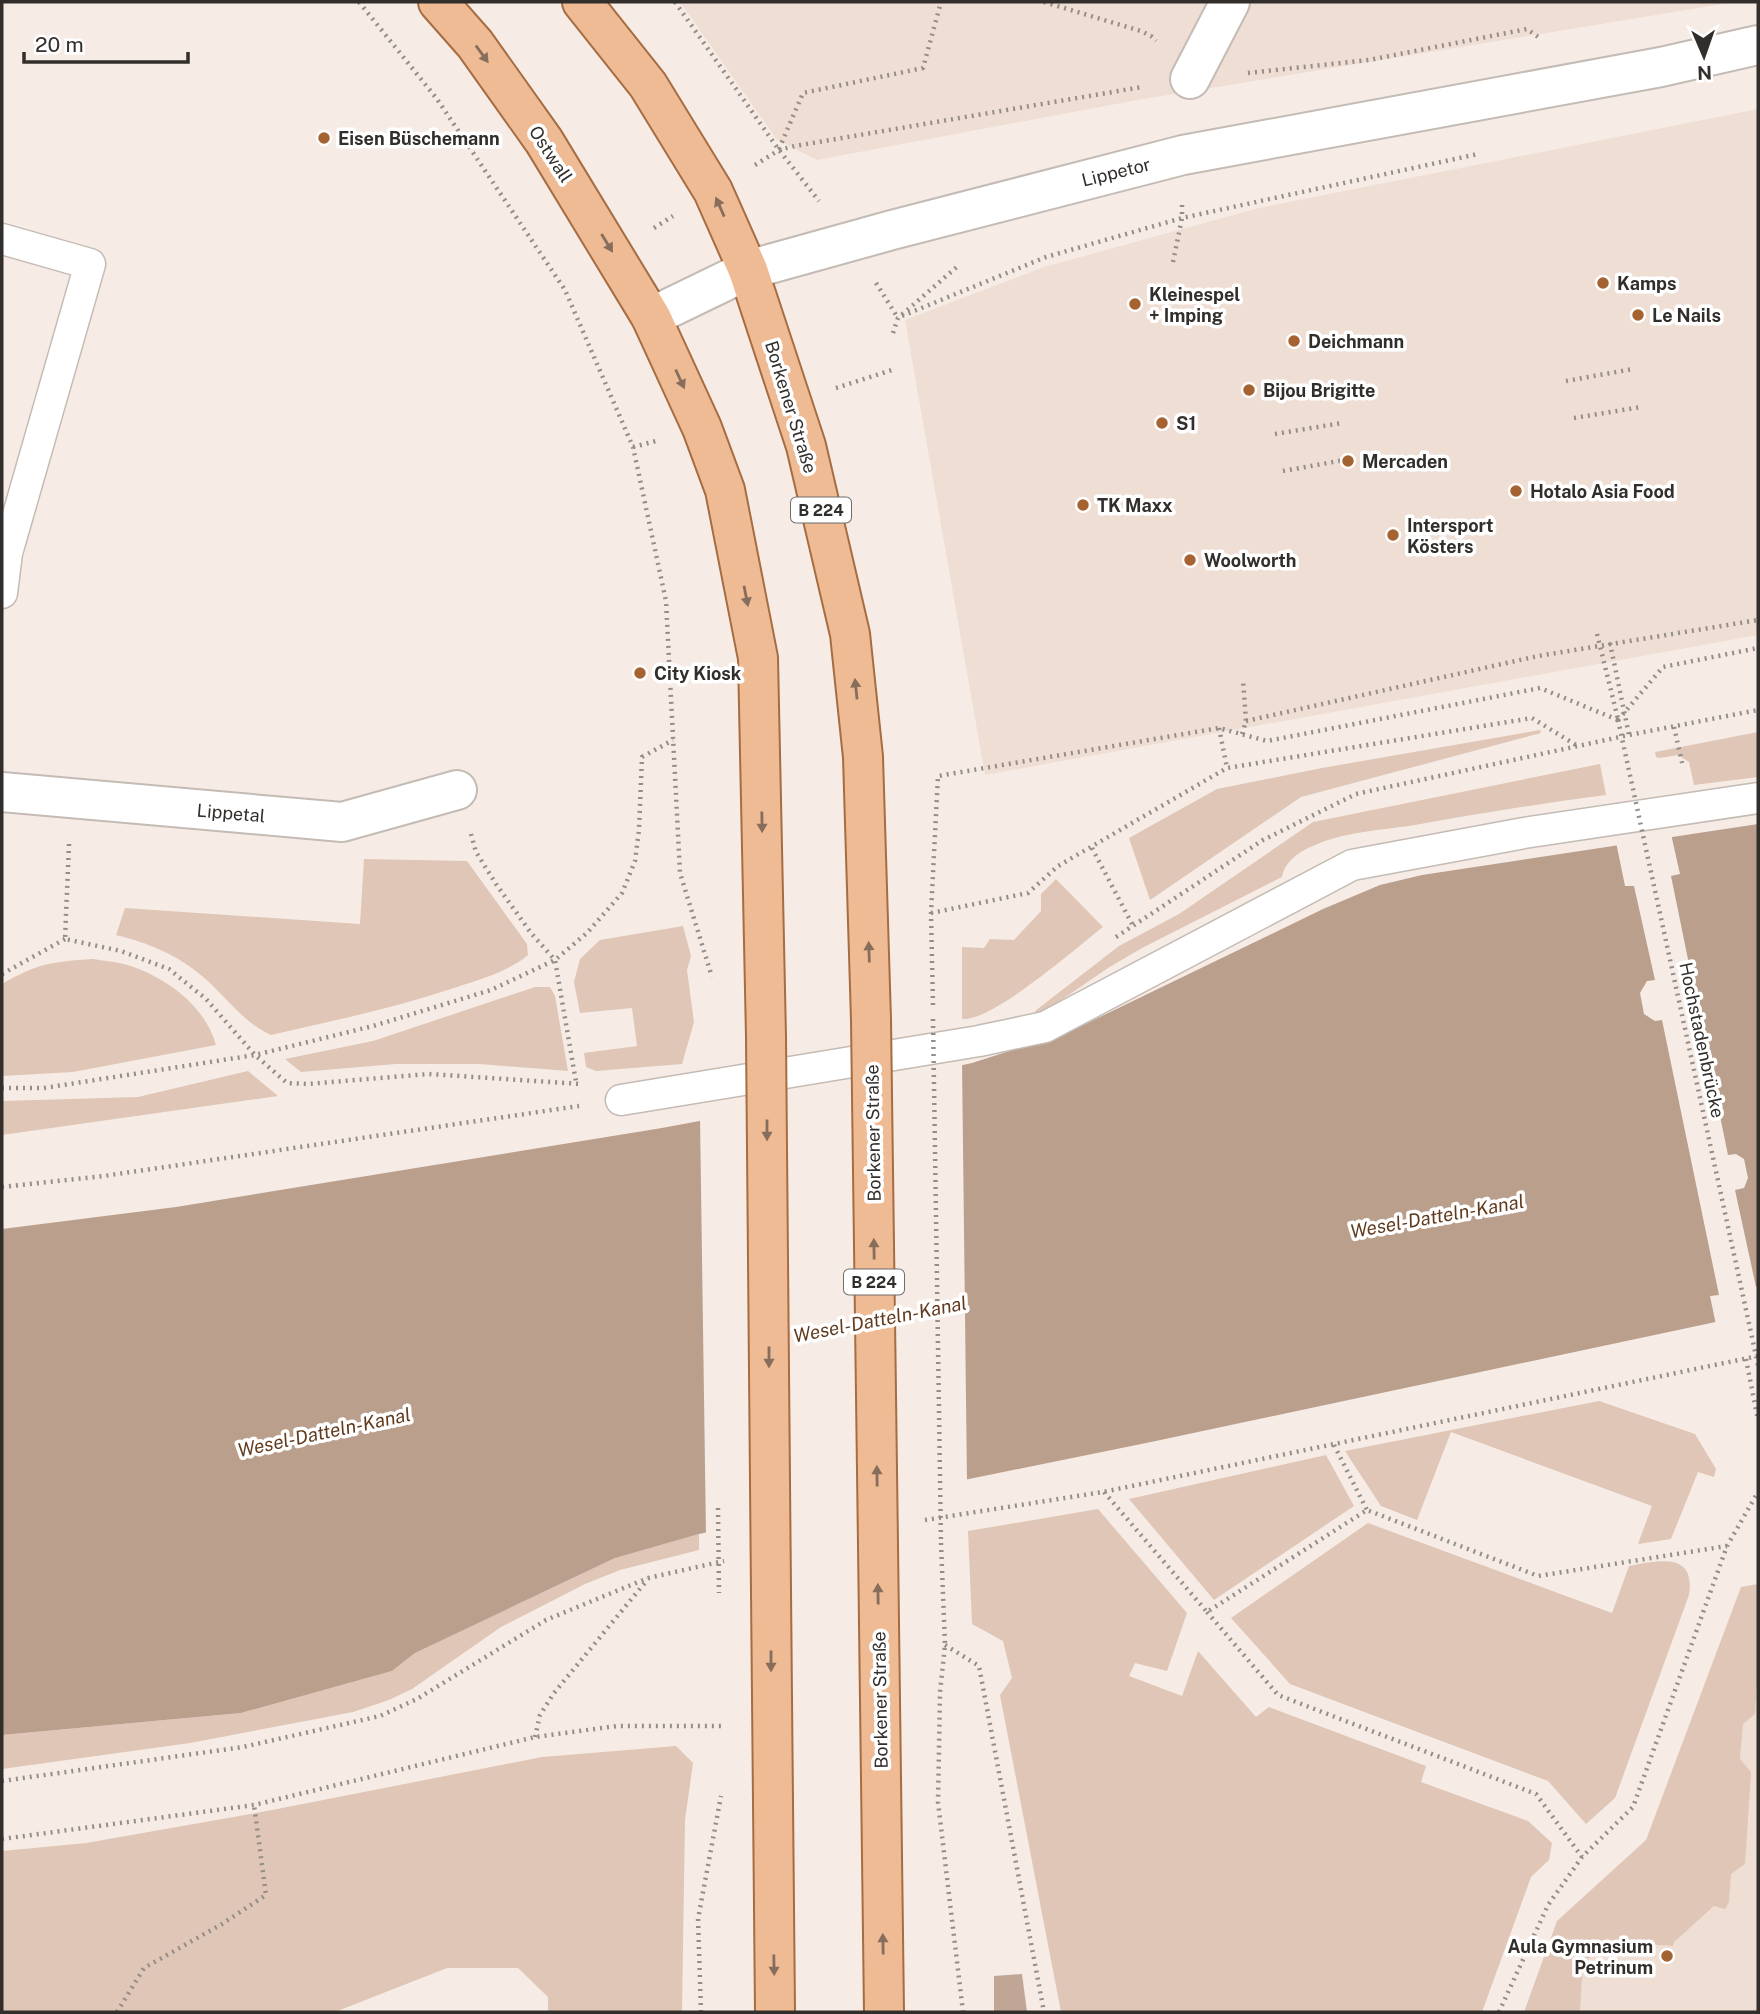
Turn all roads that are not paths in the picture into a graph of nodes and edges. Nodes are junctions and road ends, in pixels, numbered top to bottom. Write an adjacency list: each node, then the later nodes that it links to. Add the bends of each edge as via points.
1 (438, 2): 8 (main road, Ostwall, one-way to 8, via 475,44 544,141)
2 (582, 2): 7 (main road, B 224, one-way to 2, via 713,191 648,85)
3 (1230, 2): 5 (street)
4 (1758, 45): 7 (street, Lippetor, via 1183,155)
5 (1190, 79)
6 (2, 239): 9 (lane, via 90,264 7,553)
7 (748, 270): 8 (street, Lippetor); 15 (main road, Borkener Straße / B 224, one-way to 7, bridge, via 871,1020 863,757 850,634 806,446)
8 (651, 317): 14 (main road, one-way to 14, bridge, via 725,490 758,658)
9 (2, 593)
10 (457, 790): 11 (street, Lippetal, via 342,822)
11 (2, 792)
12 (1758, 798): 13 (lane, via 1524,833 1352,865 1045,1027)
13 (621, 1100)
14 (775, 2012)
15 (884, 2012)

